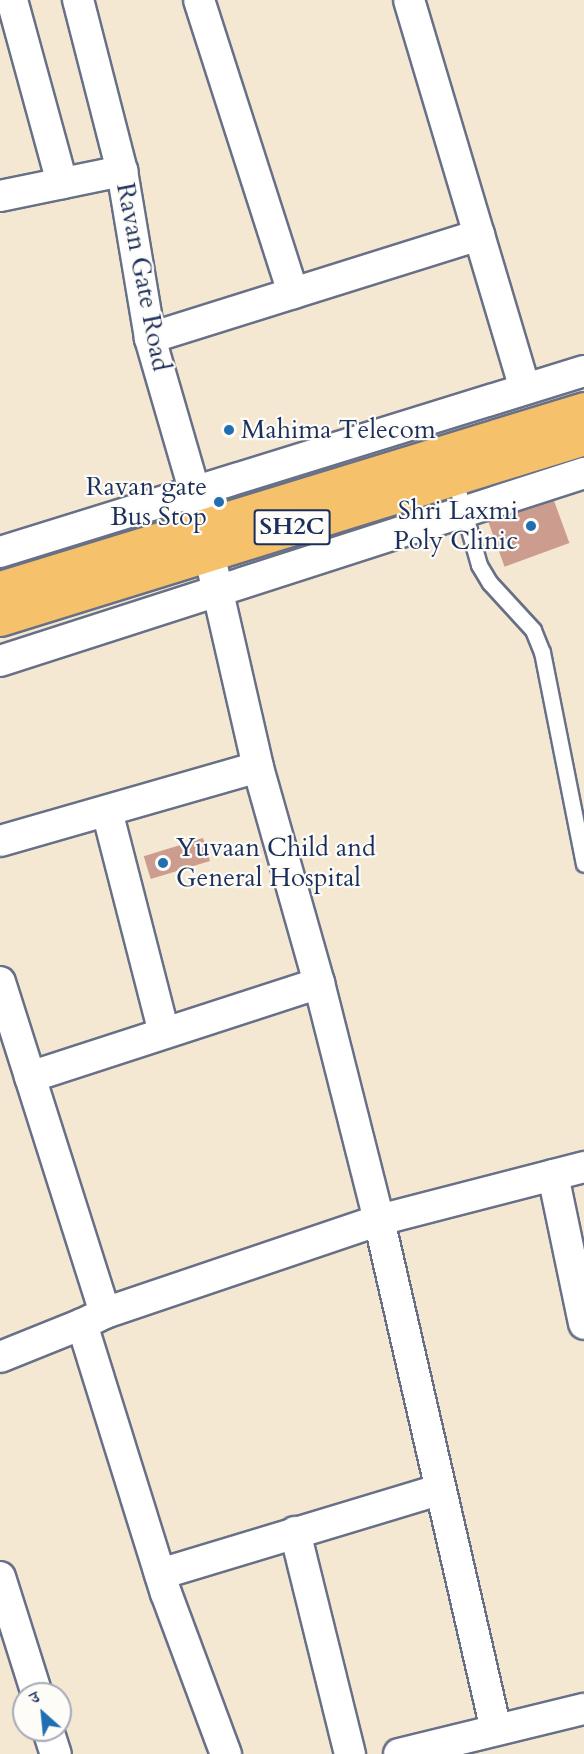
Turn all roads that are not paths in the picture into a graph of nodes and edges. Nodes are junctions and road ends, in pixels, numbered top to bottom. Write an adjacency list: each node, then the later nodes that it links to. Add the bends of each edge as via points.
1 (12, 0): 6 (street)
2 (78, 0): 5 (street, Ravan Gate Road)
3 (199, 0): 9 (street)
4 (409, 0): 8 (street)
5 (122, 171): 6 (street); 10 (street, Ravan Gate Road)
6 (62, 183): 7 (street)
7 (0, 196)
8 (479, 235): 9 (street); 12 (street)
9 (293, 293): 10 (street)
10 (150, 338): 17 (street, Ravan Gate Road)
11 (584, 371): 12 (street)
12 (525, 388): 17 (street)
13 (584, 410): 19 (main road, SH2C)
14 (584, 438): 16 (main road, SH2C)
15 (584, 473): 18 (street)
16 (454, 477): 18 (lane); 19 (main road, SH2C)
17 (195, 493): 19 (street, Ravan Gate Road); 20 (street)
18 (464, 511): 22 (street); 28 (lane, via 479,565 490,583 533,630 542,652)
19 (207, 539): 21 (main road, SH2C); 22 (street, Ravan Gate Road); 23 (main road, SH2C)
20 (0, 552)
21 (0, 588)
22 (219, 590): 24 (street); 25 (street, Ravan Gate Road)
23 (0, 619)
24 (0, 660)
25 (258, 767): 26 (street); 30 (street, Ravan Gate Road)
26 (107, 811): 27 (street); 31 (street)
27 (0, 841)
28 (584, 864)
29 (0, 982): 32 (street)
30 (319, 984): 31 (street); 35 (street, Ravan Gate Road)
31 (164, 1033): 32 (street)
32 (30, 1077): 36 (street)
33 (584, 1167): 34 (street)
34 (553, 1175): 35 (street); 37 (street)
35 (379, 1220): 36 (street); 39 (street, Ravan Gate Road)
36 (94, 1318): 38 (street); 41 (street)
37 (584, 1324)
38 (0, 1357)
39 (438, 1490): 40 (street); 45 (street, Ravan Gate Road)
40 (295, 1532): 41 (street); 47 (street)
41 (160, 1574): 46 (street)
42 (0, 1577): 43 (street)
43 (33, 1682)
44 (584, 1709): 45 (street)
45 (496, 1731): 48 (street)
46 (226, 1754)
47 (350, 1754)
48 (399, 1754)

